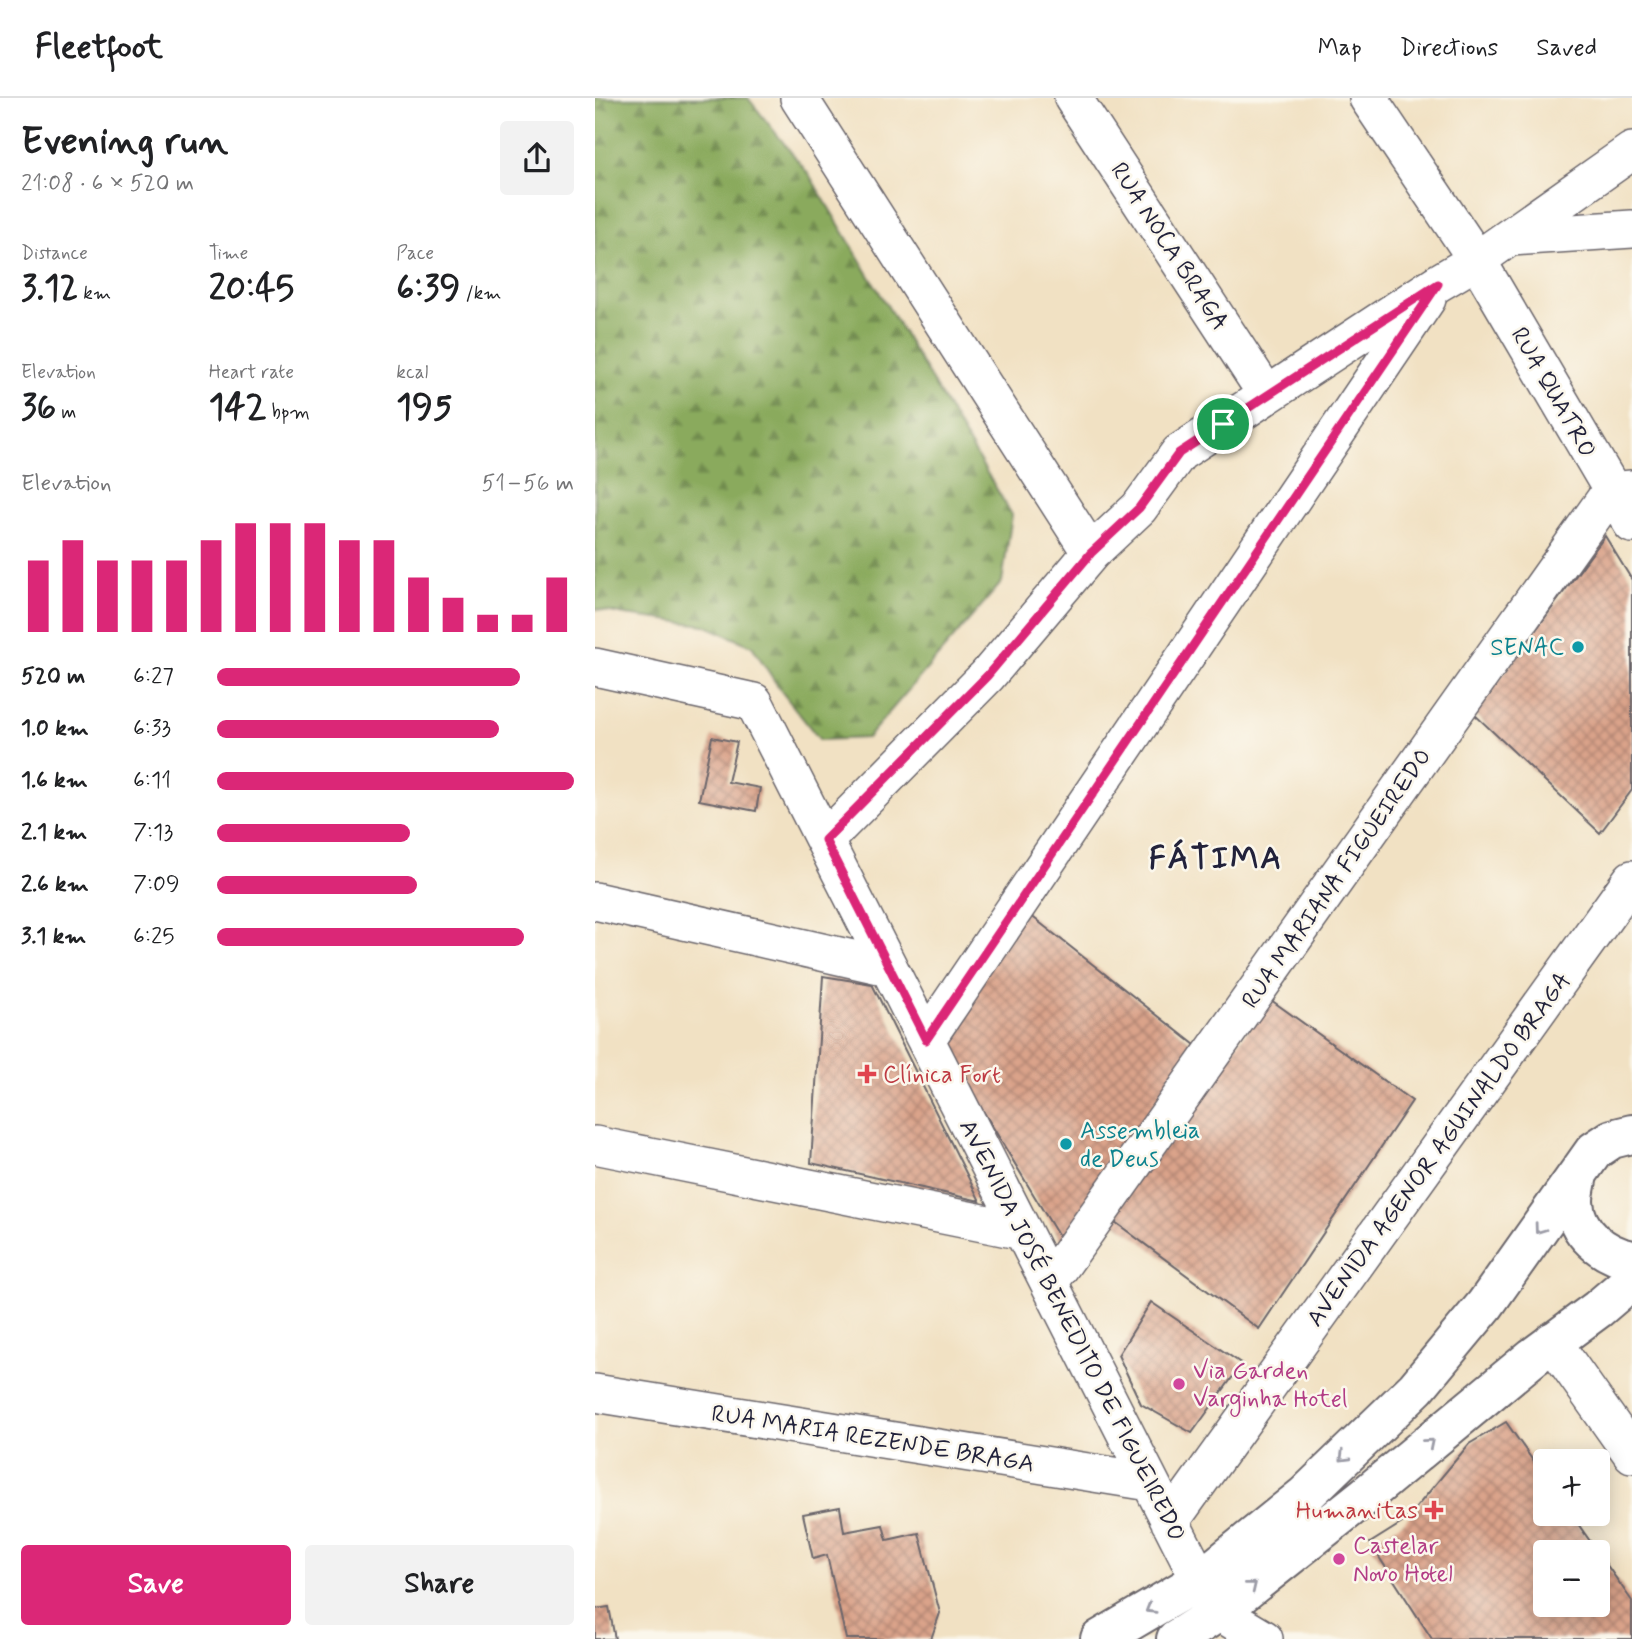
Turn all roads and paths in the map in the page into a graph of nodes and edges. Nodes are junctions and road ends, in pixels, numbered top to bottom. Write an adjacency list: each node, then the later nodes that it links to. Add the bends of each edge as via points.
1 (799, 98): 12 (street)
2 (1073, 98): 9 (street, RUA NOCA BRAGA)
3 (1368, 98): 7 (street, RUA QUATRO)
4 (1632, 151): 6 (street)
5 (1632, 229): 6 (street)
6 (1509, 237): 7 (street)
7 (1477, 260): 8 (street); 10 (street, RUA QUATRO)
8 (1438, 284): 9 (street); 18 (street)
9 (1267, 395): 12 (street, via 1179,453 1139,508)
10 (1621, 490): 11 (street, RUA QUATRO); 25 (street, RUA MARIANA FIGUEIREDO)
11 (1632, 524)
12 (1091, 553): 14 (street, via 987,676)
13 (595, 667): 14 (street, AVENIDA JOSÉ BENEDITO DE FIGUEIREDO, via 754,702)
14 (825, 840): 17 (street, AVENIDA JOSÉ BENEDITO DE FIGUEIREDO)
15 (1632, 879): 30 (street, AVENIDA AGENOR AGUINALDO BRAGA)
16 (595, 901): 17 (street)
17 (888, 967): 18 (street, AVENIDA JOSÉ BENEDITO DE FIGUEIREDO)
18 (926, 1040): 22 (street, AVENIDA JOSÉ BENEDITO DE FIGUEIREDO)
19 (1632, 1134): 21 (main road, via 1612,1139 1594,1151)
20 (595, 1145): 22 (street)
21 (1578, 1174): 23 (main road, via 1574,1202 1583,1230 1603,1250); 31 (main road, one-way to 31, via 1485,1305 1416,1388 1305,1495)
22 (1023, 1231): 25 (street, AVENIDA JOSÉ BENEDITO DE FIGUEIREDO)
23 (1632, 1259)
24 (1632, 1280): 26 (main road)
25 (1049, 1283): 29 (street, AVENIDA JOSÉ BENEDITO DE FIGUEIREDO)
26 (1552, 1341): 28 (street); 32 (main road, one-way to 26)
27 (595, 1393): 29 (street, RUA MARIA REZENDE BRAGA)
28 (1632, 1454)
29 (1150, 1482): 30 (street, AVENIDA JOSÉ BENEDITO DE FIGUEIREDO)
30 (1170, 1522): 31 (street, AVENIDA JOSÉ BENEDITO DE FIGUEIREDO)
31 (1200, 1580): 33 (main road, one-way to 33)
32 (1219, 1612): 34 (main road); 35 (street)
33 (1100, 1639)
34 (1176, 1639)
35 (1264, 1639)

